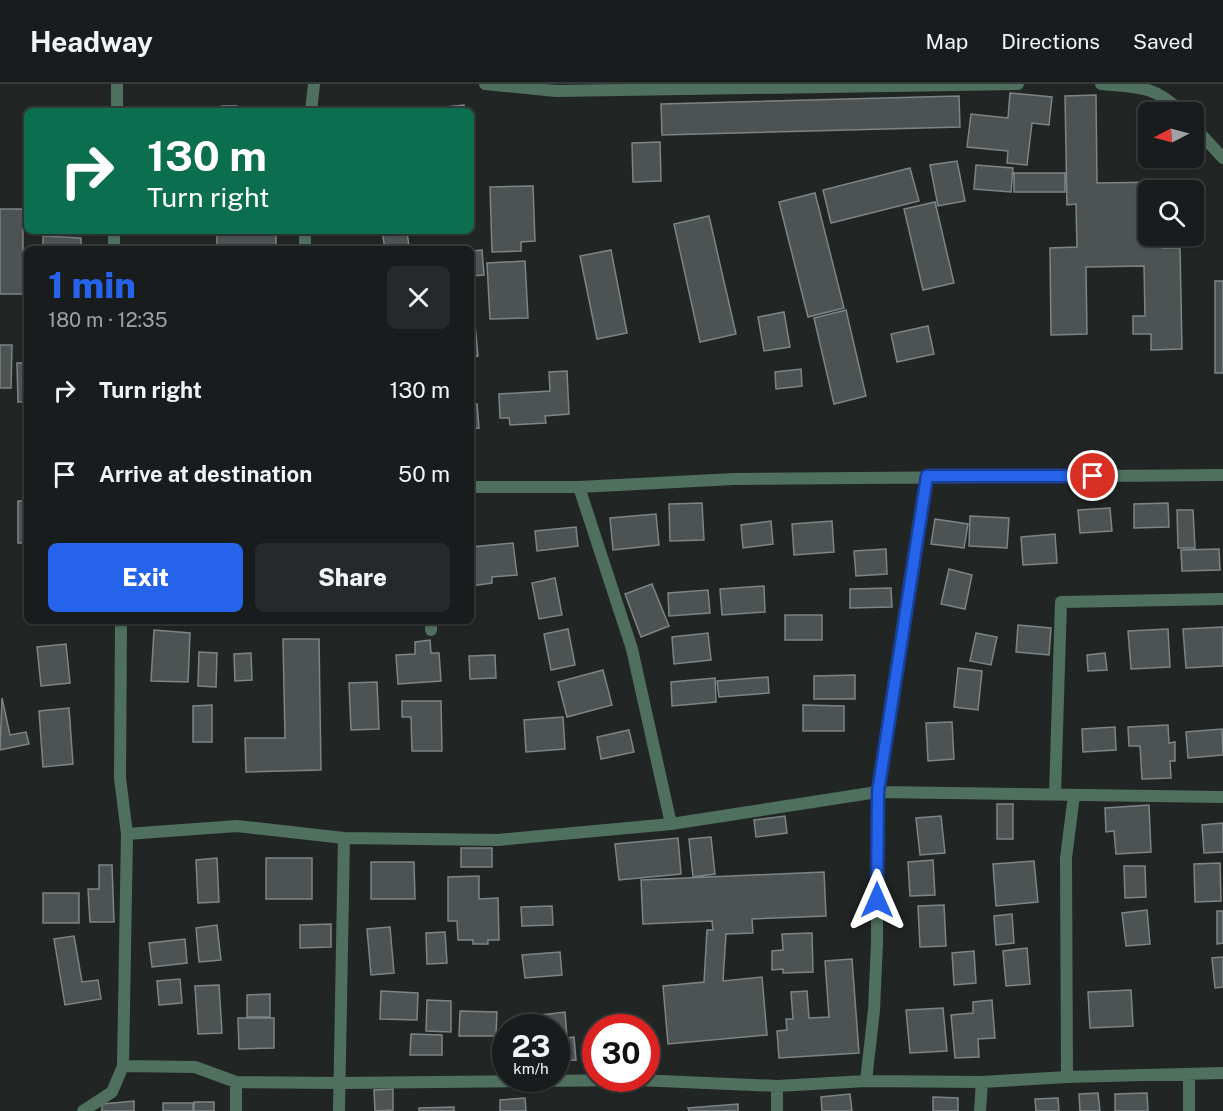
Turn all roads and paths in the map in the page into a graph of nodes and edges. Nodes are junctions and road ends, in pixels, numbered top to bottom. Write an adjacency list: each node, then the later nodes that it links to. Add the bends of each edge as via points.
1 (117, 84): 10 (street)
2 (314, 84): 11 (street)
3 (485, 84): 7 (street)
4 (1018, 84): 6 (street)
5 (1101, 84): 9 (street, via 1148,87)
6 (922, 85): 8 (street)
7 (556, 87): 8 (street)
8 (730, 87)
9 (1171, 102)
10 (117, 108)
11 (311, 108)
12 (1204, 137): 13 (street)
13 (1223, 158)
14 (1223, 475): 15 (street)
15 (927, 476): 17 (street, via 734,479); 20 (street)
16 (474, 487): 17 (street)
17 (579, 487): 24 (street, via 632,649)
18 (1223, 599): 21 (street, via 1061,602)
19 (121, 624): 25 (street, via 120,778)
20 (878, 792): 21 (street); 24 (street); 31 (street, via 877,943)
21 (1055, 794): 22 (street)
22 (1074, 795): 23 (street); 30 (street, via 1066,858)
23 (1223, 797)
24 (671, 824): 26 (street, via 498,840)
25 (128, 834): 26 (street, via 237,826); 27 (street)
26 (344, 838): 34 (street)
27 (123, 1066): 32 (street, via 195,1067); 36 (street, via 112,1092)
28 (1223, 1073): 29 (street)
29 (1189, 1075): 30 (street); 41 (street)
30 (1066, 1077): 33 (street)
31 (866, 1081): 33 (street); 35 (street)
32 (236, 1082): 34 (street); 37 (street)
33 (982, 1082): 40 (street)
34 (340, 1083): 35 (street, via 638,1080); 38 (street)
35 (777, 1086): 39 (street)
36 (83, 1111)
37 (236, 1111)
38 (339, 1111)
39 (777, 1111)
40 (980, 1111)
41 (1189, 1111)

